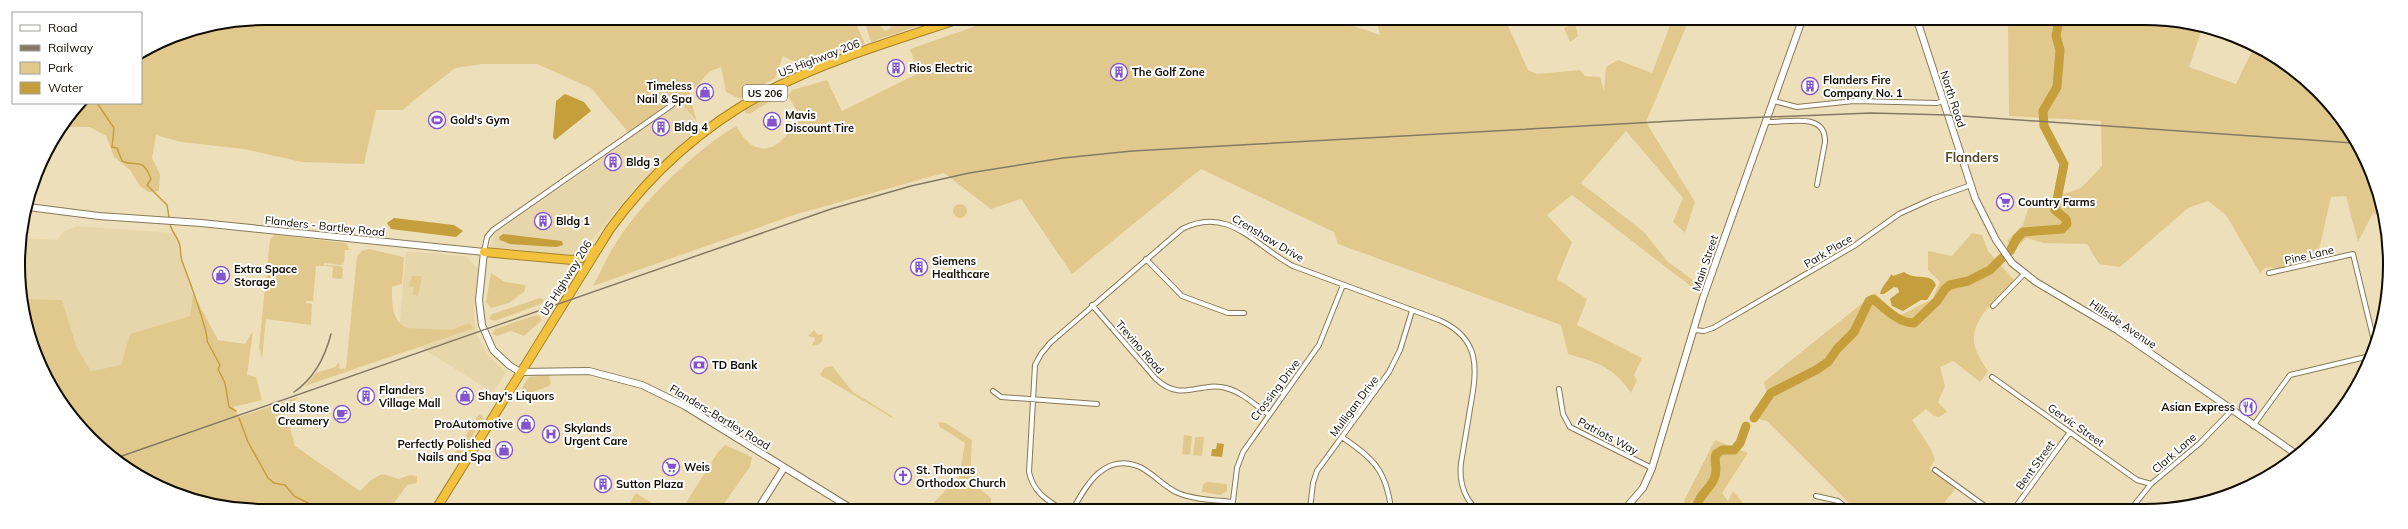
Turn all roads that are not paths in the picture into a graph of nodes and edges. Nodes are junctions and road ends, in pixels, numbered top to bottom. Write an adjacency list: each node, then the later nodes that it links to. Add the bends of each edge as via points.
1 (942, 25): 11 (highway, US Highway 206 / US 206, via 801,75 739,108 694,140 658,173 621,213)
2 (1800, 25): 4 (main road, Main Street)
3 (1919, 25): 5 (main road, North Road)
4 (1774, 101): 5 (street, via 1807,107 1854,101); 7 (main road, Main Street)
5 (1943, 101): 9 (main road, North Road)
6 (672, 105): 12 (street, via 493,230 487,237)
7 (1766, 122): 8 (street, via 1810,120 1819,125 1825,135 1825,142); 21 (main road, Main Street, via 1723,240)
8 (1817, 185)
9 (1971, 185): 15 (main road, Hillside Avenue, via 1986,222 2003,251); 21 (street, Park Place, via 1904,211 1854,246 1713,328 1704,331)
10 (32, 208): 12 (main road, Flanders - Bartley Road)
11 (597, 248): 12 (highway, via 575,260); 24 (highway, US Highway 206 / US 206)
12 (484, 252): 24 (main road, via 479,300 487,342 496,354)
13 (1146, 259): 16 (street, Crenshaw Drive, via 1182,229 1202,221 1217,220 1237,228 1272,254 1294,266); 17 (street, Crenshaw Drive); 20 (street, via 1182,296 1228,313)
14 (2269, 273): 22 (street, Pine Lane, via 2353,254)
15 (2024, 274): 18 (street); 30 (main road, Hillside Avenue, via 2104,322)
16 (1343, 285): 19 (street, Crenshaw Drive); 31 (street, Crossing Drive, via 1322,342)
17 (1092, 306): 28 (street, Crenshaw Drive, via 1041,354 1035,366); 31 (street, Trevino Road, via 1166,387 1185,392 1214,386 1226,387 1241,394)
18 (1993, 306)
19 (1412, 311): 34 (street, Mulligan Drive, via 1400,350 1389,372); 49 (street, Crenshaw Drive, via 1454,328 1466,341 1473,354 1476,372 1460,471 1464,493)
20 (1244, 313)
21 (1694, 330): 37 (main road, Main Street)
22 (2372, 334)
23 (2364, 357): 32 (street, via 2290,375)
24 (520, 372): 36 (main road, Flanders-Bartley Road, via 582,370 637,383 685,406); 42 (highway, US Highway 206 / US 206)
25 (1992, 377): 33 (street, Gervic Street)
26 (1559, 389): 37 (street, Patriots Way, via 1563,414 1570,427)
27 (992, 391): 28 (street, via 1001,397)
28 (1032, 400): 29 (street); 45 (street, Crenshaw Drive, via 1028,465 1030,476 1041,496)
29 (1097, 404)
30 (2230, 411): 32 (main road, Hillside Avenue); 39 (street, Clark Lane, via 2200,443)
31 (1268, 414): 41 (street, Crossing Drive, via 1243,452 1237,468)
32 (2252, 426): 35 (main road, Hillside Avenue)
33 (2070, 432): 39 (street, Gervic Street, via 2137,480); 53 (street, Bent Street)
34 (1342, 437): 47 (street, Mulligan Drive, via 1316,475); 48 (street, via 1371,458 1380,470 1387,484)
35 (2293, 452)
36 (784, 468): 43 (main road); 44 (main road, Flanders-Bartley Road)
37 (1652, 468): 50 (main road, Main Street, via 1643,488)
38 (1934, 470): 52 (street)
39 (2151, 484): 54 (street, Clark Lane)
40 (1816, 496): 51 (street)
41 (1233, 502): 46 (street, via 1187,496 1140,467 1123,464 1109,467 1094,476)
42 (439, 504)
43 (761, 504)
44 (844, 504)
45 (1053, 504)
46 (1076, 504)
47 (1311, 504)
48 (1390, 504)
49 (1472, 504)
50 (1629, 504)
51 (1842, 504)
52 (1981, 504)
53 (2018, 504)
54 (2135, 504)

